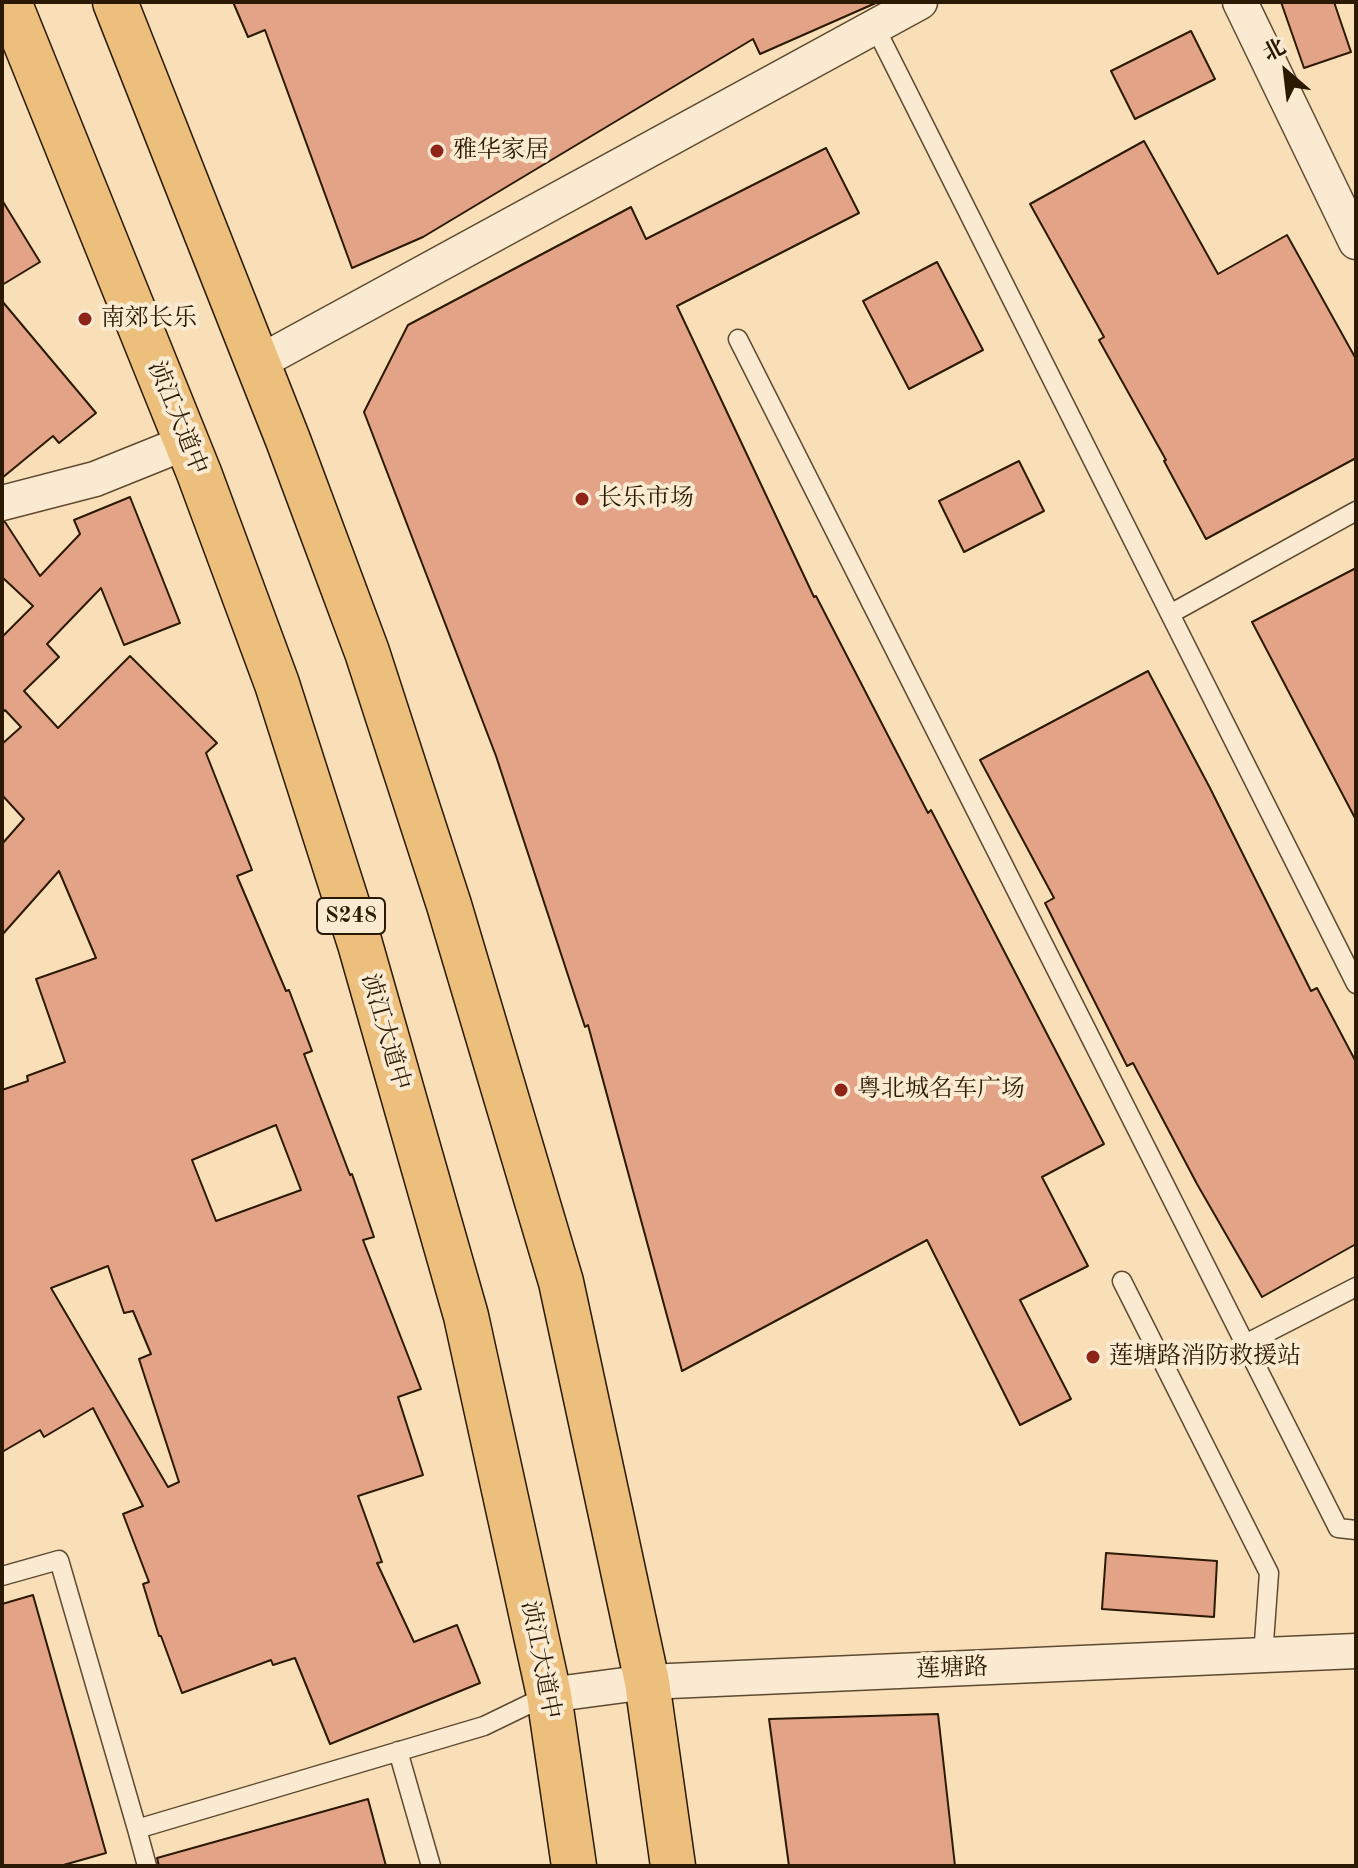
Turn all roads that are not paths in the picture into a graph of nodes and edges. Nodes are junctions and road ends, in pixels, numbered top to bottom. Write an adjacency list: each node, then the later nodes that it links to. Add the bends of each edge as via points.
1 (9, 2): 9 (main road, 浈江大道中 / S248)
2 (115, 2): 8 (main road)
3 (920, 2): 5 (street)
4 (1240, 2): 6 (street)
5 (875, 27): 8 (street); 12 (lane)
6 (1356, 242)
7 (738, 339): 16 (lane)
8 (258, 363): 21 (main road, via 367,652 557,1267)
9 (187, 442): 10 (street, via 95,479); 22 (main road, 浈江大道中 / S248, via 277,684 364,959 466,1316)
10 (2, 503)
11 (1356, 511): 12 (lane)
12 (1170, 614): 13 (lane)
13 (1356, 984)
14 (1122, 1281): 20 (lane, via 1269,1573)
15 (1356, 1287): 16 (lane)
16 (1245, 1344): 17 (lane, via 1338,1528)
17 (1356, 1530)
18 (2, 1576): 24 (lane, via 59,1560)
19 (1356, 1651): 20 (street, 莲塘路)
20 (1263, 1656): 21 (street, 莲塘路)
21 (647, 1682): 22 (street, 莲塘路); 28 (main road)
22 (549, 1695): 23 (lane, via 494,1722); 27 (main road, 浈江大道中 / S248)
23 (398, 1751): 24 (lane); 26 (lane)
24 (137, 1829): 25 (lane)
25 (147, 1866)
26 (431, 1866)
27 (574, 1866)
28 (673, 1866)

